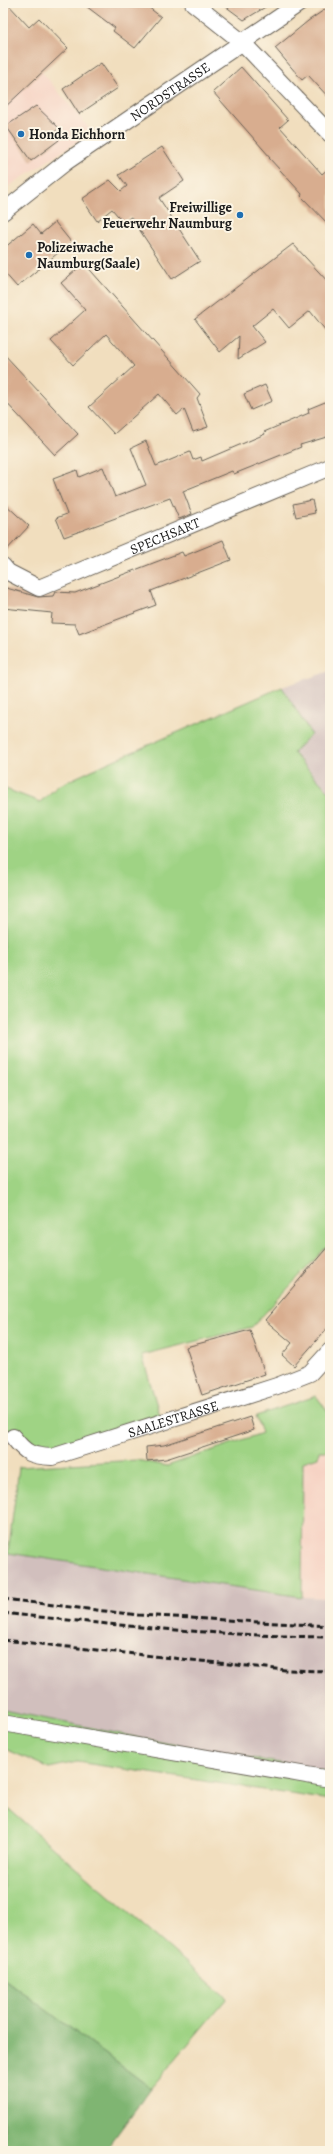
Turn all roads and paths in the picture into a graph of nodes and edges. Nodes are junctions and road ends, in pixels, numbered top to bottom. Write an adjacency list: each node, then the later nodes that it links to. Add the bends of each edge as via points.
1 (193, 3): 3 (street)
2 (300, 3): 3 (street, NORDSTRASSE)
3 (242, 42): 4 (street); 5 (street, NORDSTRASSE, via 66,162)
4 (330, 134)
5 (3, 212)
6 (330, 467): 7 (street, SPECHSART, via 39,588 8,572)
7 (3, 566)
8 (330, 1351): 9 (street, SAALESTRASSE, via 310,1372 277,1386 52,1457 24,1451)
9 (13, 1437)
10 (3, 1723): 11 (street)
11 (330, 1779)

